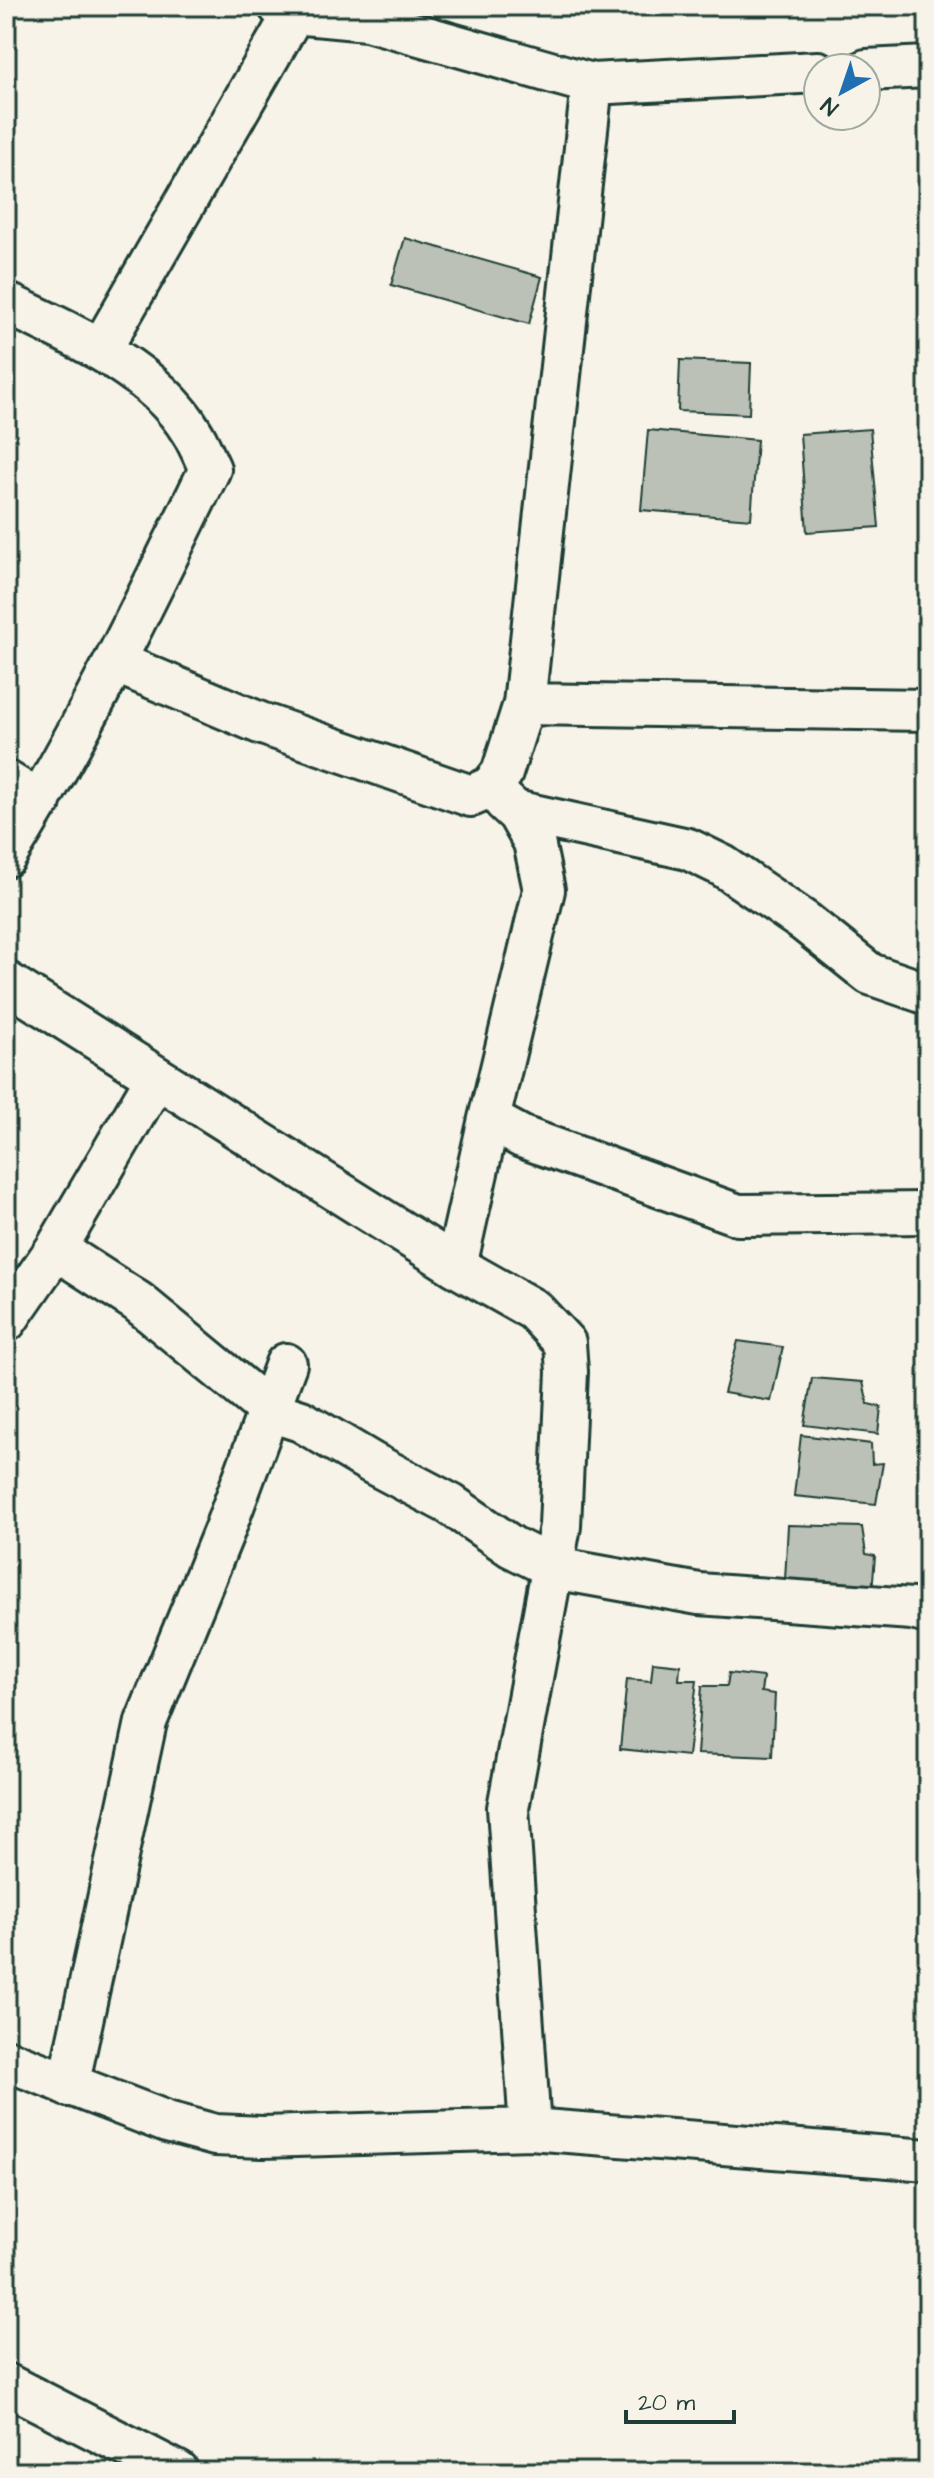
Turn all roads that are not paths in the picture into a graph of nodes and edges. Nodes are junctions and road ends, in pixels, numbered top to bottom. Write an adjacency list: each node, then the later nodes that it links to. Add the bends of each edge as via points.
1 (287, 10): 2 (street); 8 (street)
2 (368, 13): 6 (street)
3 (928, 67): 4 (street)
4 (882, 69)
5 (802, 73): 6 (street)
6 (592, 84): 10 (street)
7 (6, 303): 8 (street)
8 (101, 349): 9 (street, via 163,396 191,429 210,469)
9 (115, 662): 13 (street, via 260,723 471,796); 14 (street)
10 (524, 704): 11 (street); 13 (street, via 502,773)
11 (928, 710)
12 (6, 781): 14 (street)
13 (503, 799): 17 (street, via 688,849 805,922 870,974); 19 (street, via 534,842 544,890)
14 (40, 802): 15 (street)
15 (6, 856)
16 (6, 982): 18 (street)
17 (928, 994)
18 (156, 1078): 21 (street); 22 (street)
19 (489, 1119): 20 (street, via 522,1137 738,1215); 22 (street)
20 (928, 1213)
21 (56, 1249): 23 (street); 25 (street, via 138,1302)
22 (456, 1266): 26 (street, via 534,1310 565,1343)
23 (6, 1321)
24 (286, 1364): 25 (street)
25 (270, 1411): 26 (street, via 301,1421); 29 (street, via 146,1722)
26 (554, 1568): 27 (street, via 699,1594); 30 (street, via 508,1808)
27 (928, 1613)
28 (6, 2060): 29 (street)
29 (68, 2086): 30 (street, via 215,2135)
30 (530, 2129): 31 (street)
31 (928, 2160)
32 (6, 2384): 33 (street)
33 (178, 2472)

